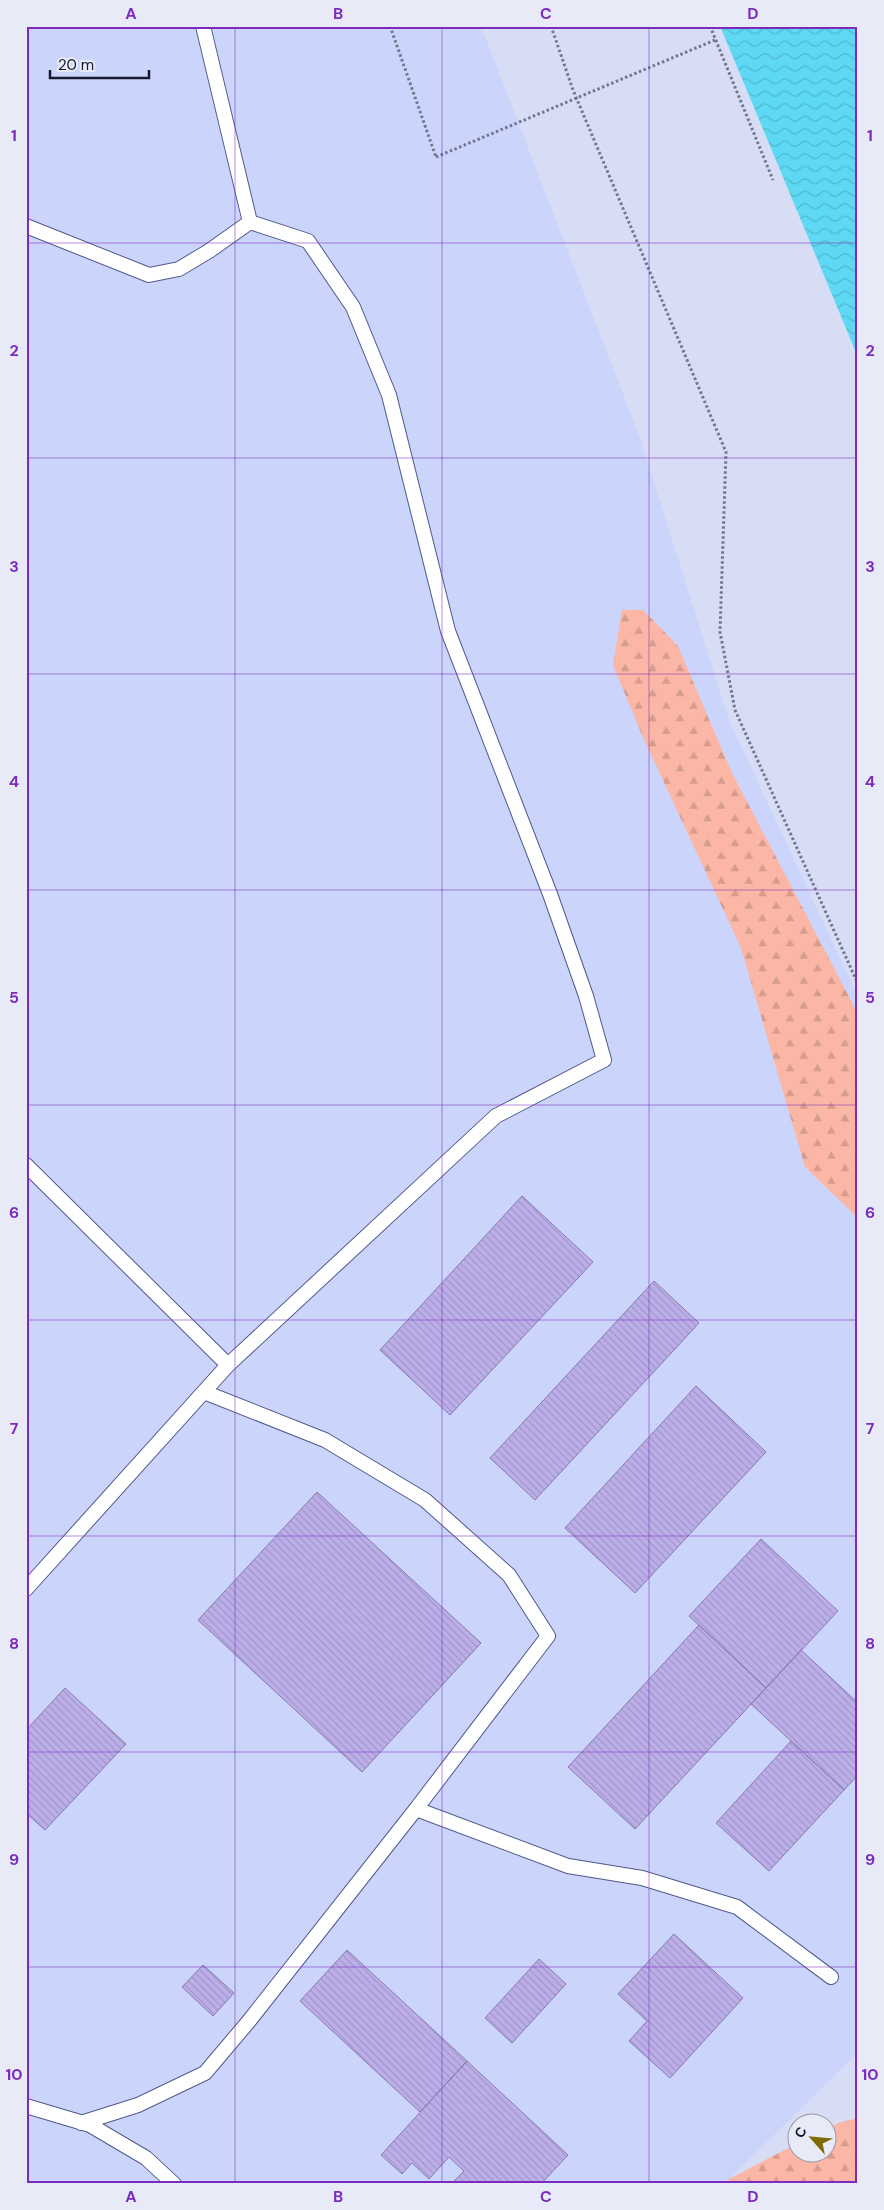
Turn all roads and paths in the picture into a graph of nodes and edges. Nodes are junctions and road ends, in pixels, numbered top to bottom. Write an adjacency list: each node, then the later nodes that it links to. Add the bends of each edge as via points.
1 (202, 26): 7 (lane)
2 (390, 26): 5 (path, bridge, via 436,157)
3 (551, 26): 9 (path, via 573,90 726,452 720,632 735,710)
4 (710, 26): 5 (path)
5 (715, 40): 6 (path)
6 (773, 180)
7 (250, 222): 8 (lane, via 179,269 149,275); 11 (lane, via 308,241 353,307 389,395 448,631 550,894 586,996 604,1060 496,1116)
8 (26, 226)
9 (858, 984)
10 (26, 1165): 11 (lane)
11 (228, 1365): 12 (lane)
12 (204, 1392): 13 (lane); 14 (lane, via 324,1440 425,1500 509,1575 548,1636)
13 (26, 1589)
14 (416, 1809): 15 (lane, via 568,1866 642,1878 738,1907); 17 (lane, via 204,2073 138,2105)
15 (831, 1978)
16 (26, 2106): 17 (lane)
17 (81, 2123): 18 (lane, via 90,2125 146,2158)
18 (174, 2184)

